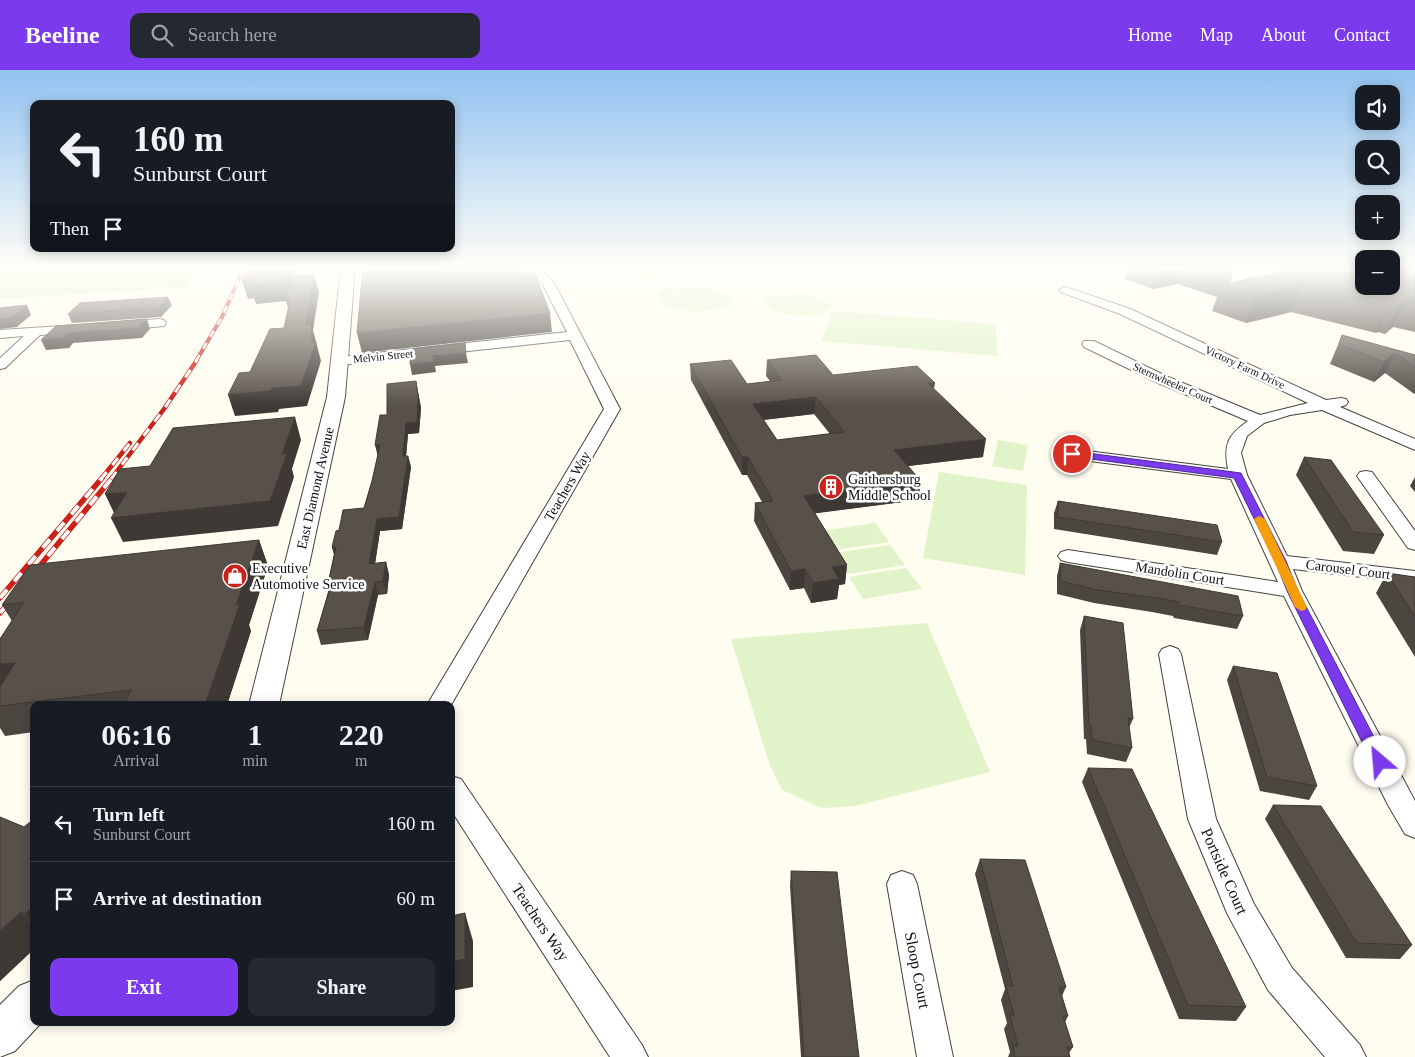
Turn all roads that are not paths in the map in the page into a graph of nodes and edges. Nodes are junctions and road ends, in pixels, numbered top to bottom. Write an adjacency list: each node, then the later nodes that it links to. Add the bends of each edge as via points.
1 (344, 313): 12 (street, East Diamond Avenue)
2 (564, 313): 10 (street, Teachers Way)
3 (1128, 313): 15 (street, Victory Farm Drive)
4 (1145, 313): 14 (street, Victory Farm Drive)
5 (160, 323): 6 (street)
6 (106, 327)
7 (87, 328): 8 (street)
8 (36, 332): 9 (street); 13 (street)
9 (0, 334)
10 (576, 335): 12 (street, Melvin Street); 29 (street, Teachers Way, via 612,409)
11 (1088, 344): 16 (street, Sternwheeler Court)
12 (340, 361): 28 (street, East Diamond Avenue, via 336,397)
13 (0, 365)
14 (1341, 402): 15 (street); 17 (street, Victory Farm Drive)
15 (1324, 405): 16 (street); 18 (street, Victory Farm Drive)
16 (1259, 420): 20 (street, via 1240,434 1233,453)
17 (1415, 434)
18 (1415, 445)
19 (1072, 454): 20 (street)
20 (1238, 476): 24 (street)
21 (1366, 476): 22 (street)
22 (1415, 544)
23 (1068, 556): 26 (street, Mandolin Court)
24 (1280, 561): 25 (street, Carousel Court); 26 (street)
25 (1415, 577)
26 (1292, 591): 31 (street)
27 (1170, 654): 38 (street, Portside Court, via 1202,819 1242,913 1280,979)
28 (265, 701)
29 (441, 701)
30 (455, 793): 36 (street, Teachers Way)
31 (1406, 799): 32 (street)
32 (1415, 826)
33 (902, 884): 37 (street, Sloop Court)
34 (30, 1006): 35 (street)
35 (0, 1036)
36 (630, 1057)
37 (935, 1057)
38 (1348, 1057)

